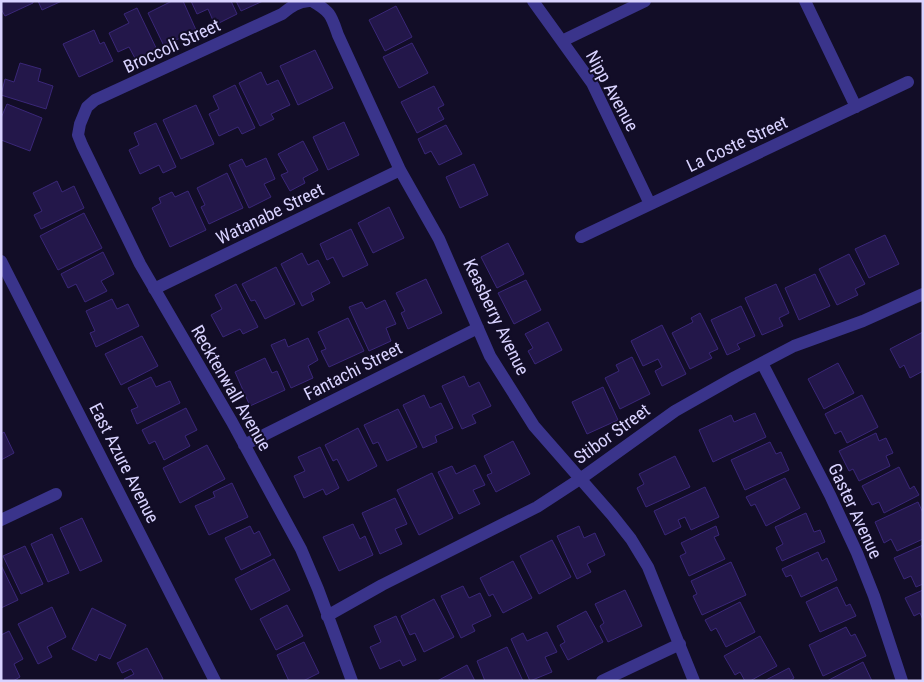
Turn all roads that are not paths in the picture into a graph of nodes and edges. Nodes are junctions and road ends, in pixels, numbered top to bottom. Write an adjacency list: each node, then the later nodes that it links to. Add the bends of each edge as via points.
1 (533, 1): 5 (street, Nipp Avenue)
2 (645, 1): 5 (street)
3 (805, 1): 7 (street)
4 (314, 3): 8 (street, Broccoli Street, via 301,2 282,14 95,100); 9 (street, Keasberry Avenue, via 328,11 333,19)
5 (562, 41): 10 (street, Nipp Avenue, via 592,83)
6 (908, 82): 7 (street, La Coste Street)
7 (856, 107): 10 (street, La Coste Street)
8 (82, 116): 13 (street, Recktenwall Avenue, via 78,135 82,145)
9 (400, 170): 13 (street, Watanabe Street); 15 (street, Keasberry Avenue, via 439,239)
10 (650, 204): 11 (street, La Coste Street)
11 (581, 237)
12 (1, 261): 23 (street, East Azure Avenue)
13 (154, 289): 17 (street, Recktenwall Avenue)
14 (923, 294): 16 (street, Stibor Street, via 863,321 794,346)
15 (478, 328): 17 (street, Fantachi Street); 18 (street, Keasberry Avenue, via 490,356 534,426)
16 (762, 363): 18 (street, Stibor Street, via 675,411); 27 (street, Gaster Avenue, via 857,553)
17 (244, 445): 21 (street, Recktenwall Avenue, via 301,549)
18 (580, 479): 21 (street, Stibor Street, via 537,507); 22 (street, Keasberry Avenue, via 612,515 648,567)
19 (56, 494): 20 (street)
20 (1, 520)
21 (327, 616): 24 (street, Recktenwall Avenue)
22 (680, 644): 25 (street); 26 (street, Keasberry Avenue)
23 (215, 681)
24 (352, 681)
25 (602, 681)
26 (694, 681)
27 (902, 681)

